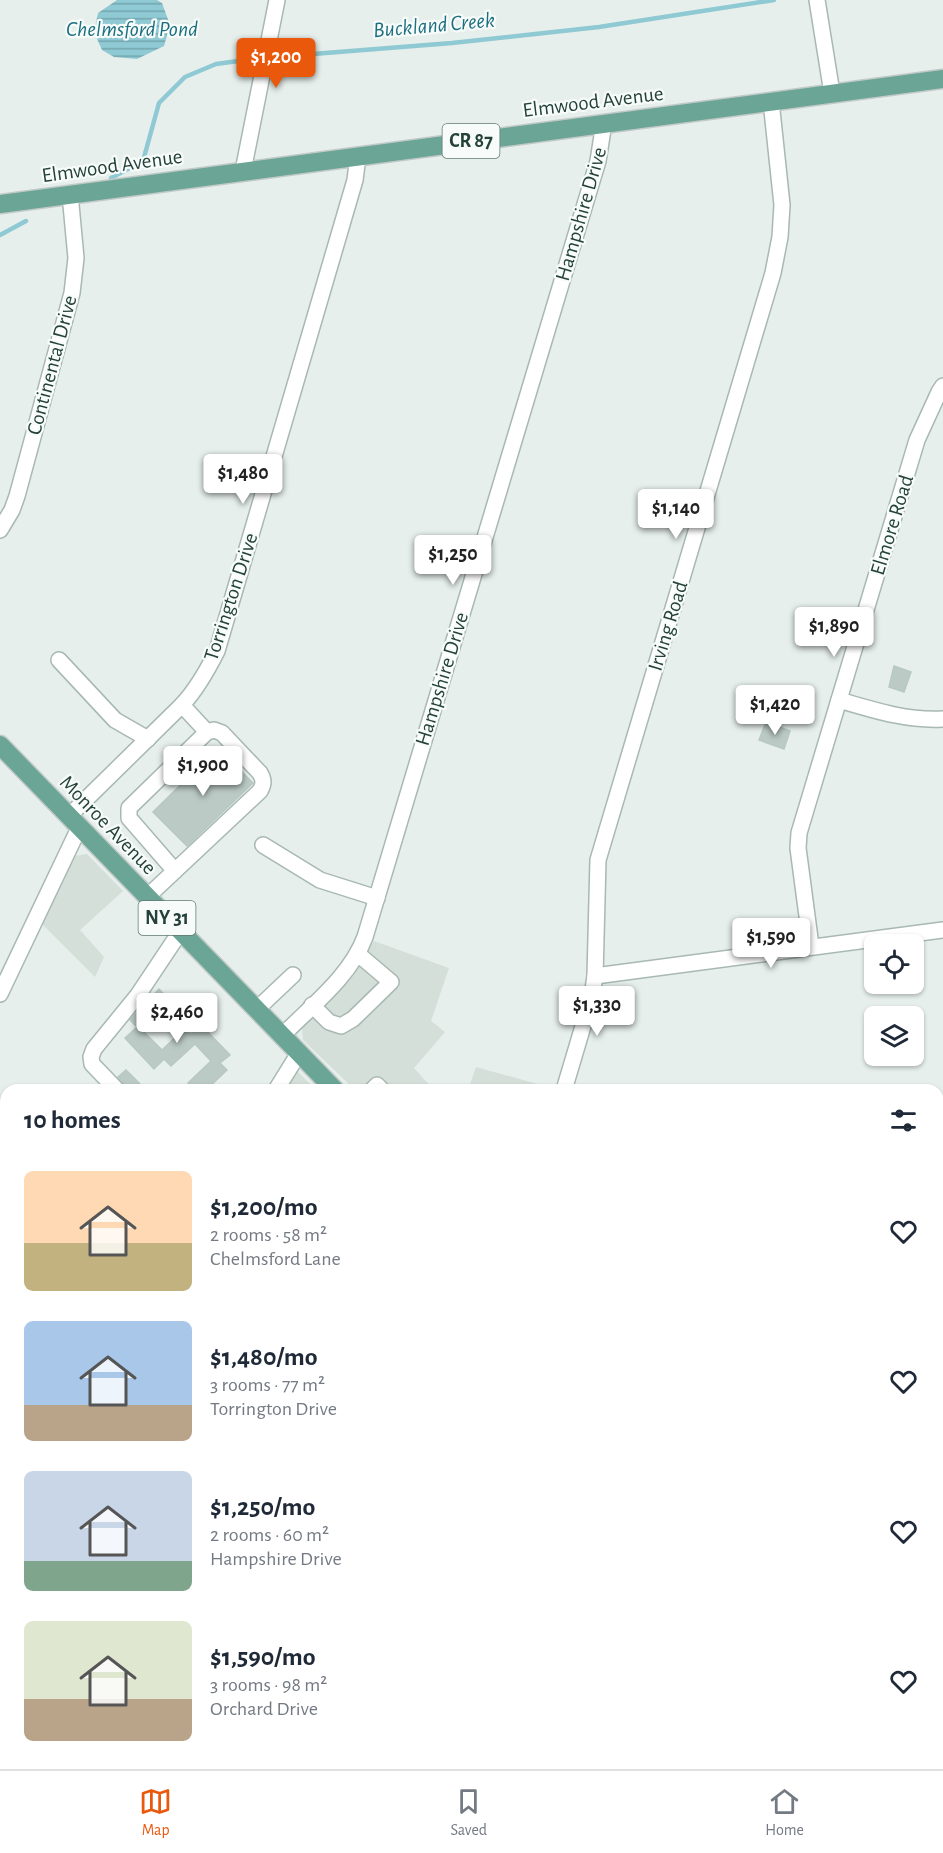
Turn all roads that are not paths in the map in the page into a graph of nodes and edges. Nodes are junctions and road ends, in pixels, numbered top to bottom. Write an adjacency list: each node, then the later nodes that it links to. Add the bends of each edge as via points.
1 (277, 0): 8 (street)
2 (817, 0): 4 (street)
3 (943, 79): 4 (main road, Elmwood Avenue / CR 87)
4 (832, 93): 5 (main road, Elmwood Avenue / CR 87)
5 (771, 101): 6 (main road, Elmwood Avenue / CR 87); 30 (street, Irving Road, via 782,205 773,273 598,860)
6 (604, 123): 7 (main road, Elmwood Avenue / CR 87); 24 (street, Hampshire Drive, via 598,161)
7 (358, 156): 8 (main road, Elmwood Avenue / CR 87); 15 (street, Torrington Drive, via 356,180 217,651)
8 (243, 171): 9 (main road, Elmwood Avenue / CR 87)
9 (70, 194): 10 (main road, Elmwood Avenue / CR 87); 12 (street, Continental Drive, via 76,258 72,293 17,496)
10 (0, 204)
11 (943, 386): 14 (street, Elmore Road, via 917,440)
12 (0, 530)
13 (59, 660): 18 (street, via 115,720)
14 (839, 700): 16 (street, via 904,717); 27 (street, Elmore Road, via 797,840)
15 (182, 705): 17 (street); 18 (street, Torrington Drive)
16 (943, 719)
17 (207, 732): 22 (street, via 129,808 129,818); 22 (street, via 222,733 260,773 263,785)
18 (148, 739): 20 (street, Torrington Drive)
19 (2, 753): 20 (main road, Monroe Avenue / NY 31)
20 (74, 822): 23 (main road, Monroe Avenue / NY 31); 31 (street)
21 (263, 845): 24 (street, via 320,880)
22 (175, 871): 23 (street)
23 (147, 897): 26 (main road, Monroe Avenue / NY 31)
24 (377, 898): 28 (street, Hampshire Drive)
25 (943, 930): 27 (street)
26 (180, 932): 33 (main road, Monroe Avenue / NY 31); 36 (street, via 138,995 94,1049 92,1064)
27 (811, 946): 30 (street)
28 (358, 954): 32 (street, Hampshire Drive); 32 (street, via 391,982 341,1026 329,1022)
29 (293, 975): 33 (street)
30 (595, 976): 39 (street, Irving Road)
31 (0, 994)
32 (312, 1005): 34 (street, Hampshire Drive)
33 (256, 1010): 34 (main road, Monroe Avenue / NY 31)
34 (282, 1036): 35 (main road, Monroe Avenue / NY 31)
35 (299, 1053): 37 (street); 38 (main road, Monroe Avenue / NY 31)
36 (111, 1084)
37 (280, 1084)
38 (326, 1084)
39 (566, 1084)

